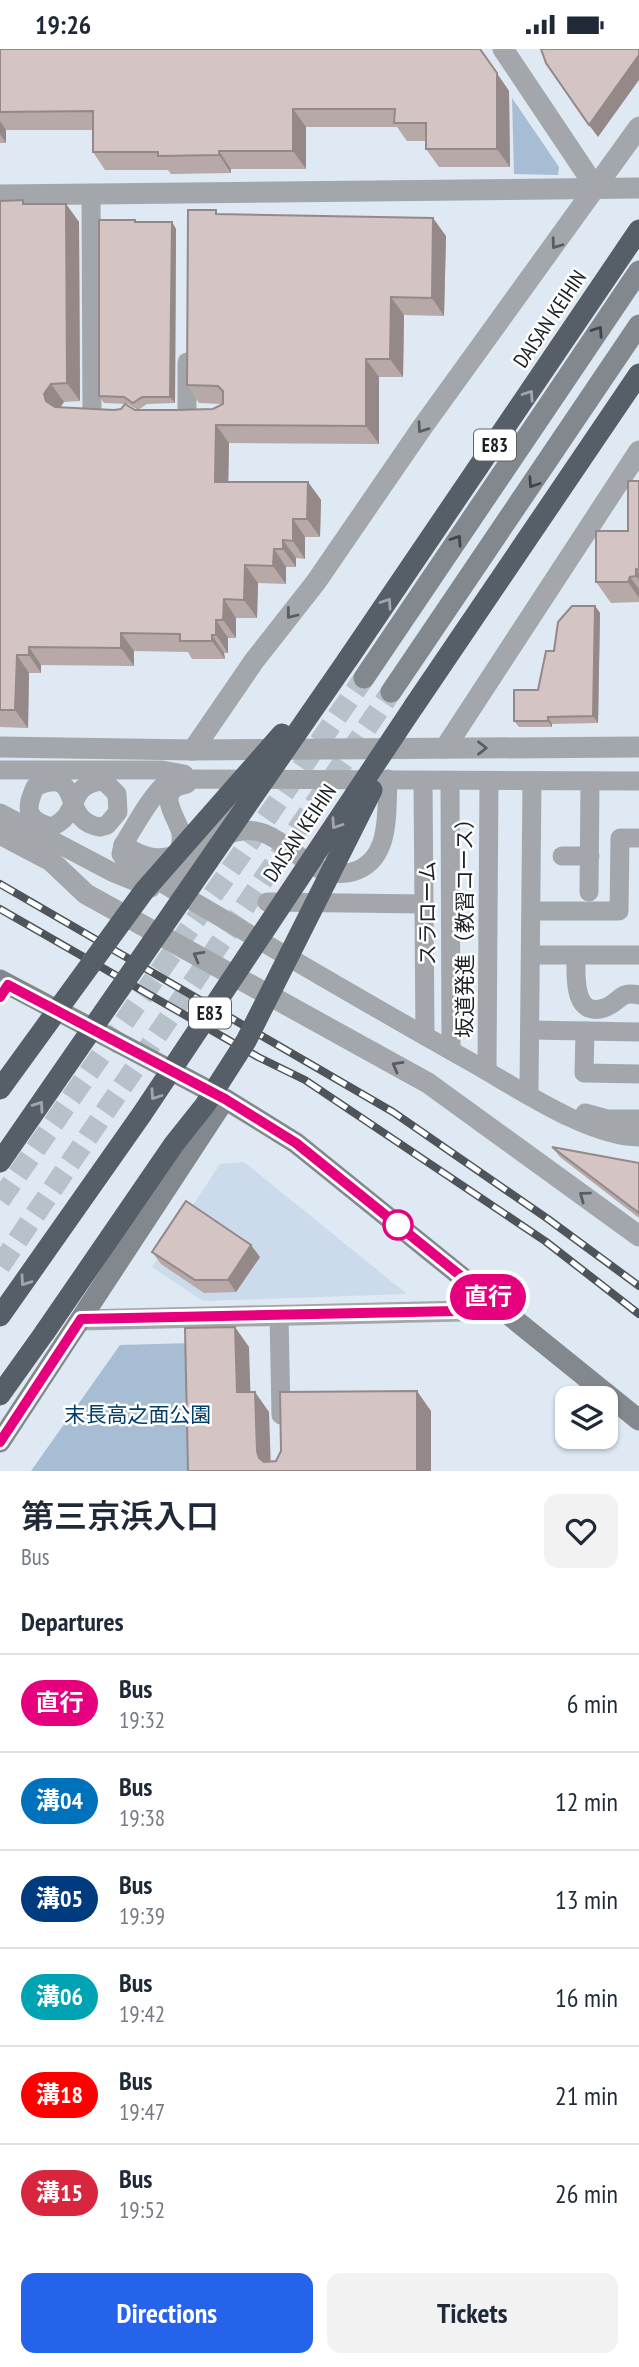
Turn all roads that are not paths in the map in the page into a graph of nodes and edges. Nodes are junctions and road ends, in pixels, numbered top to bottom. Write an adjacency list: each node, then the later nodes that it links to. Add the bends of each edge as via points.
1 (503, 49): 3 (street)
2 (639, 127): 3 (street)
3 (596, 188): 4 (street); 5 (street, via 189,200); 24 (street, one-way to 24)
4 (639, 188)
5 (91, 194): 6 (street); 13 (lane)
6 (0, 195)
7 (639, 230): 17 (highway, DAISAN KEIHIN / E83, one-way to 7)
8 (639, 271): 18 (street, one-way to 8)
9 (639, 325): 19 (street, one-way to 19)
10 (188, 346): 15 (lane)
11 (639, 374): 20 (highway, DAISAN KEIHIN / E83)
12 (69, 413): 13 (lane)
13 (92, 415): 14 (lane)
14 (115, 416)
15 (187, 416)
16 (639, 451): 23 (street)
17 (348, 659): 42 (highway, DAISAN KEIHIN / E83, bridge); 67 (highway, bridge, via 144,891)
18 (364, 678)
19 (391, 692)
20 (414, 706): 76 (highway, DAISAN KEIHIN / E83, one-way to 76, bridge, via 142,1114); 78 (highway, bridge, via 246,1041)
21 (0, 747): 24 (street)
22 (639, 747): 23 (street, one-way to 22)
23 (445, 748): 24 (street)
24 (193, 750)
25 (0, 770): 26 (lane, via 162,770)
26 (225, 779): 28 (lane); 44 (lane, via 168,781)
27 (388, 779): 28 (lane); 29 (lane); 42 (lane, via 380,849 367,866 355,871 317,868 258,831)
28 (249, 780): 38 (lane)
29 (423, 781): 30 (lane); 52 (lane)
30 (450, 781): 31 (lane); 64 (lane, スラローム)
31 (489, 781): 32 (lane); 65 (lane, 坂道発進（教習コース）)
32 (532, 781): 33 (lane); 53 (lane)
33 (590, 781): 34 (lane); 46 (lane)
34 (639, 781)
35 (0, 802): 36 (lane)
36 (29, 803): 37 (lane, via 34,787 48,781 61,783); 37 (lane, via 31,817 51,827 62,823)
37 (74, 804): 40 (lane, via 77,815); 40 (lane, via 79,790 90,782 104,781 111,787 117,794 118,812 107,825)
38 (229, 808): 44 (lane, via 220,792 207,785 178,785 169,805 181,831 178,853 157,859); 49 (lane)
39 (0, 813): 47 (lane)
40 (95, 826): 47 (lane)
41 (0, 834): 73 (street, one-way to 41, via 428,1083 86,894 51,861)
42 (227, 834): 48 (highway, DAISAN KEIHIN / E83, bridge)
43 (639, 838): 53 (lane, via 620,838 619,911)
44 (123, 845): 49 (lane, via 121,854 126,862)
45 (562, 856): 46 (lane)
46 (590, 856): 50 (lane)
47 (95, 863): 54 (lane)
48 (199, 874): 54 (lane, via 200,892); 72 (highway, DAISAN KEIHIN / E83, one-way to 48, bridge)
49 (172, 889): 54 (lane)
50 (589, 892)
51 (267, 902): 52 (lane)
52 (424, 904): 63 (lane)
53 (532, 911): 55 (lane)
54 (213, 912): 63 (lane)
55 (531, 955): 56 (lane); 60 (lane)
56 (576, 955): 57 (lane); 59 (lane, via 576,991 592,1009 603,1009 631,993)
57 (639, 955)
58 (3, 987): 69 (street)
59 (639, 995)
60 (530, 1030): 61 (lane); 68 (lane)
61 (585, 1031): 62 (lane); 66 (lane, via 584,1073)
62 (639, 1032)
63 (425, 1036): 64 (lane); 71 (lane, via 576,1121 611,1134)
64 (450, 1045): 65 (lane)
65 (487, 1066): 68 (lane)
66 (639, 1074)
67 (0, 1089)
68 (529, 1089): 70 (lane, via 607,1119)
69 (225, 1099): 74 (street, via 296,1143); 77 (street)
70 (639, 1119)
71 (639, 1137)
72 (0, 1162)
73 (639, 1236)
74 (503, 1310): 75 (street); 79 (street)
75 (279, 1315): 77 (street); 80 (lane)
76 (0, 1316)
77 (81, 1319): 81 (street)
78 (0, 1395)
79 (639, 1420)
80 (282, 1432)
81 (0, 1442)

